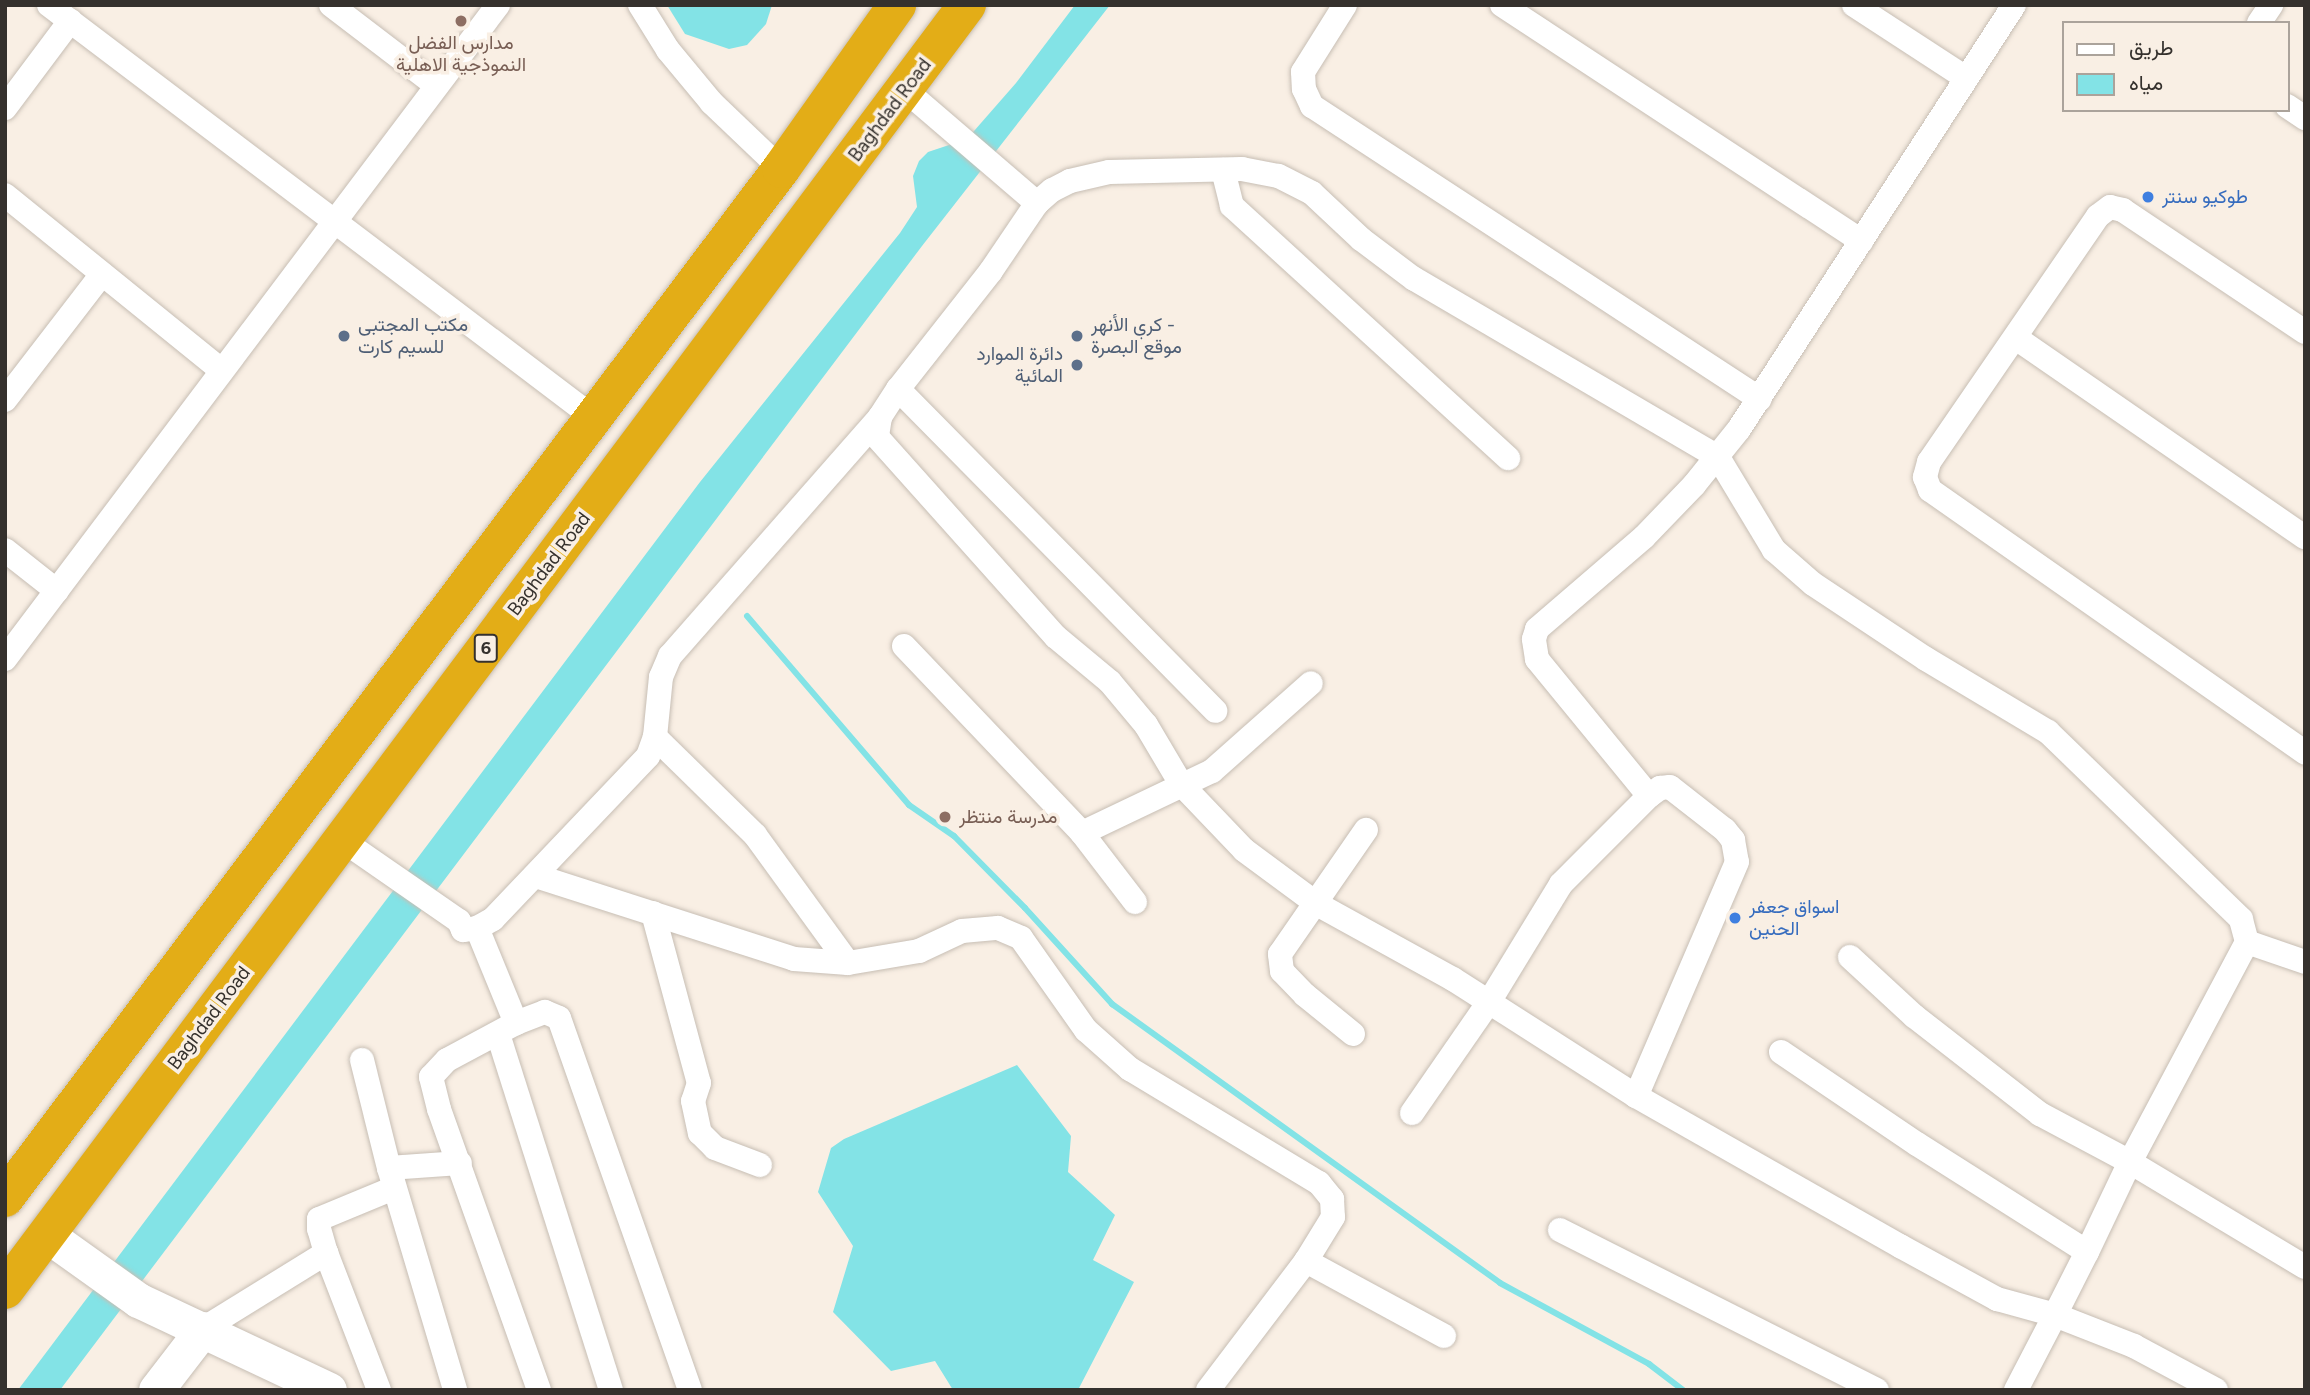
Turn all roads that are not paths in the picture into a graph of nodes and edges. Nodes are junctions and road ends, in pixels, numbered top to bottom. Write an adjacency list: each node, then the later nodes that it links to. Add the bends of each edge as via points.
1 (49, 5): 12 (street)
2 (331, 5): 15 (street)
3 (498, 5): 15 (street)
4 (640, 5): 20 (street, via 668,50 712,103)
5 (897, 5): 20 (highway)
6 (967, 5): 16 (highway, Baghdad Road / 6)
7 (1345, 5): 31 (street, via 1303,72 1312,106)
8 (1502, 5): 25 (street)
9 (1854, 5): 14 (street)
10 (2014, 5): 14 (street)
11 (2271, 5): 13 (street)
12 (70, 21): 18 (street); 24 (street)
13 (2260, 21)
14 (1966, 78): 25 (street)
15 (437, 86): 24 (street)
16 (905, 90): 23 (street); 50 (highway, Baghdad Road / 6)
17 (2289, 107): 19 (street)
18 (5, 108)
19 (2305, 118)
20 (781, 170): 34 (highway)
21 (1223, 170): 23 (street, via 1089,175 1052,190); 35 (street, via 1260,172 1296,183 1414,279); 36 (street, via 1232,206)
22 (5, 195): 26 (street)
23 (1037, 203): 30 (street)
24 (335, 222): 29 (street); 34 (street)
25 (1861, 241): 31 (street)
26 (102, 274): 29 (street); 32 (street)
27 (2305, 332): 28 (street, via 2123,209 2110,207 2098,216)
28 (2016, 338): 37 (street); 45 (street, via 1929,462 1925,477 1930,490)
29 (222, 371): 39 (street)
30 (898, 389): 33 (street); 43 (street)
31 (1760, 399): 35 (street)
32 (5, 400)
33 (880, 417): 44 (street, via 670,656 656,704); 46 (street, via 876,427 882,446 1056,637 1090,663 1129,703)
34 (594, 418): 71 (highway)
35 (1718, 457): 47 (street, via 1644,537 1544,622 1534,639 1537,659); 56 (street, via 1774,550 1813,584 1914,652 2048,732 2241,919)
36 (1508, 458)
37 (2305, 537)
38 (5, 550): 39 (street)
39 (57, 591): 41 (street)
40 (904, 646): 49 (street)
41 (5, 659)
42 (1311, 683): 46 (street, via 1212,771)
43 (1215, 711)
44 (655, 737): 51 (street, via 648,756); 59 (street, via 755,835)
45 (2305, 753)
46 (1181, 784): 49 (street); 53 (street, via 1244,850)
47 (1649, 796): 60 (street, via 1561,884); 65 (street, via 1670,787 1725,830 1733,840 1737,862)
48 (1366, 830): 53 (street)
49 (1082, 833): 52 (street)
50 (354, 850): 55 (street); 73 (highway, Baghdad Road / 6)
51 (536, 876): 54 (street); 55 (street, via 493,919)
52 (1135, 902)
53 (1317, 904): 60 (street); 62 (street, via 1280,954 1282,971)
54 (653, 913): 59 (street, via 794,959); 69 (street, via 699,1083 693,1101 700,1133 715,1148)
55 (468, 925): 61 (street)
56 (2247, 942): 58 (street); 67 (street)
57 (1850, 957): 67 (street, via 1914,1016 2040,1114)
58 (2305, 962)
59 (848, 963): 76 (street, via 919,951 962,932 998,928 1021,938 1086,1030 1130,1069 1319,1182 1332,1199 1333,1217)
60 (1489, 1002): 65 (street); 66 (street)
61 (507, 1029): 68 (street, via 447,1060 431,1077); 87 (street); 88 (street, via 545,1012 559,1018)
62 (1353, 1034)
63 (1782, 1052): 74 (street)
64 (362, 1060): 70 (street)
65 (1636, 1096): 79 (street, via 1997,1299)
66 (1412, 1113)
67 (2130, 1162): 74 (street); 77 (street)
68 (460, 1163): 70 (street); 86 (street)
69 (760, 1165)
70 (391, 1178): 75 (street, via 319,1219); 85 (street)
71 (5, 1198)
72 (1560, 1230): 90 (street)
73 (47, 1235): 78 (highway, Baghdad Road / 6); 80 (street, via 138,1300)
74 (2087, 1252): 79 (street)
75 (326, 1253): 80 (street); 84 (street)
76 (1306, 1261): 81 (street); 89 (street)
77 (2305, 1268)
78 (5, 1290)
79 (2055, 1315): 91 (street); 92 (street, via 2134,1346)
80 (203, 1329): 82 (street); 83 (street)
81 (1444, 1336)
82 (156, 1390)
83 (329, 1390)
84 (379, 1390)
85 (455, 1390)
86 (539, 1390)
87 (611, 1390)
88 (690, 1390)
89 (1208, 1390)
90 (1877, 1390)
91 (2016, 1390)
92 (2216, 1390)

